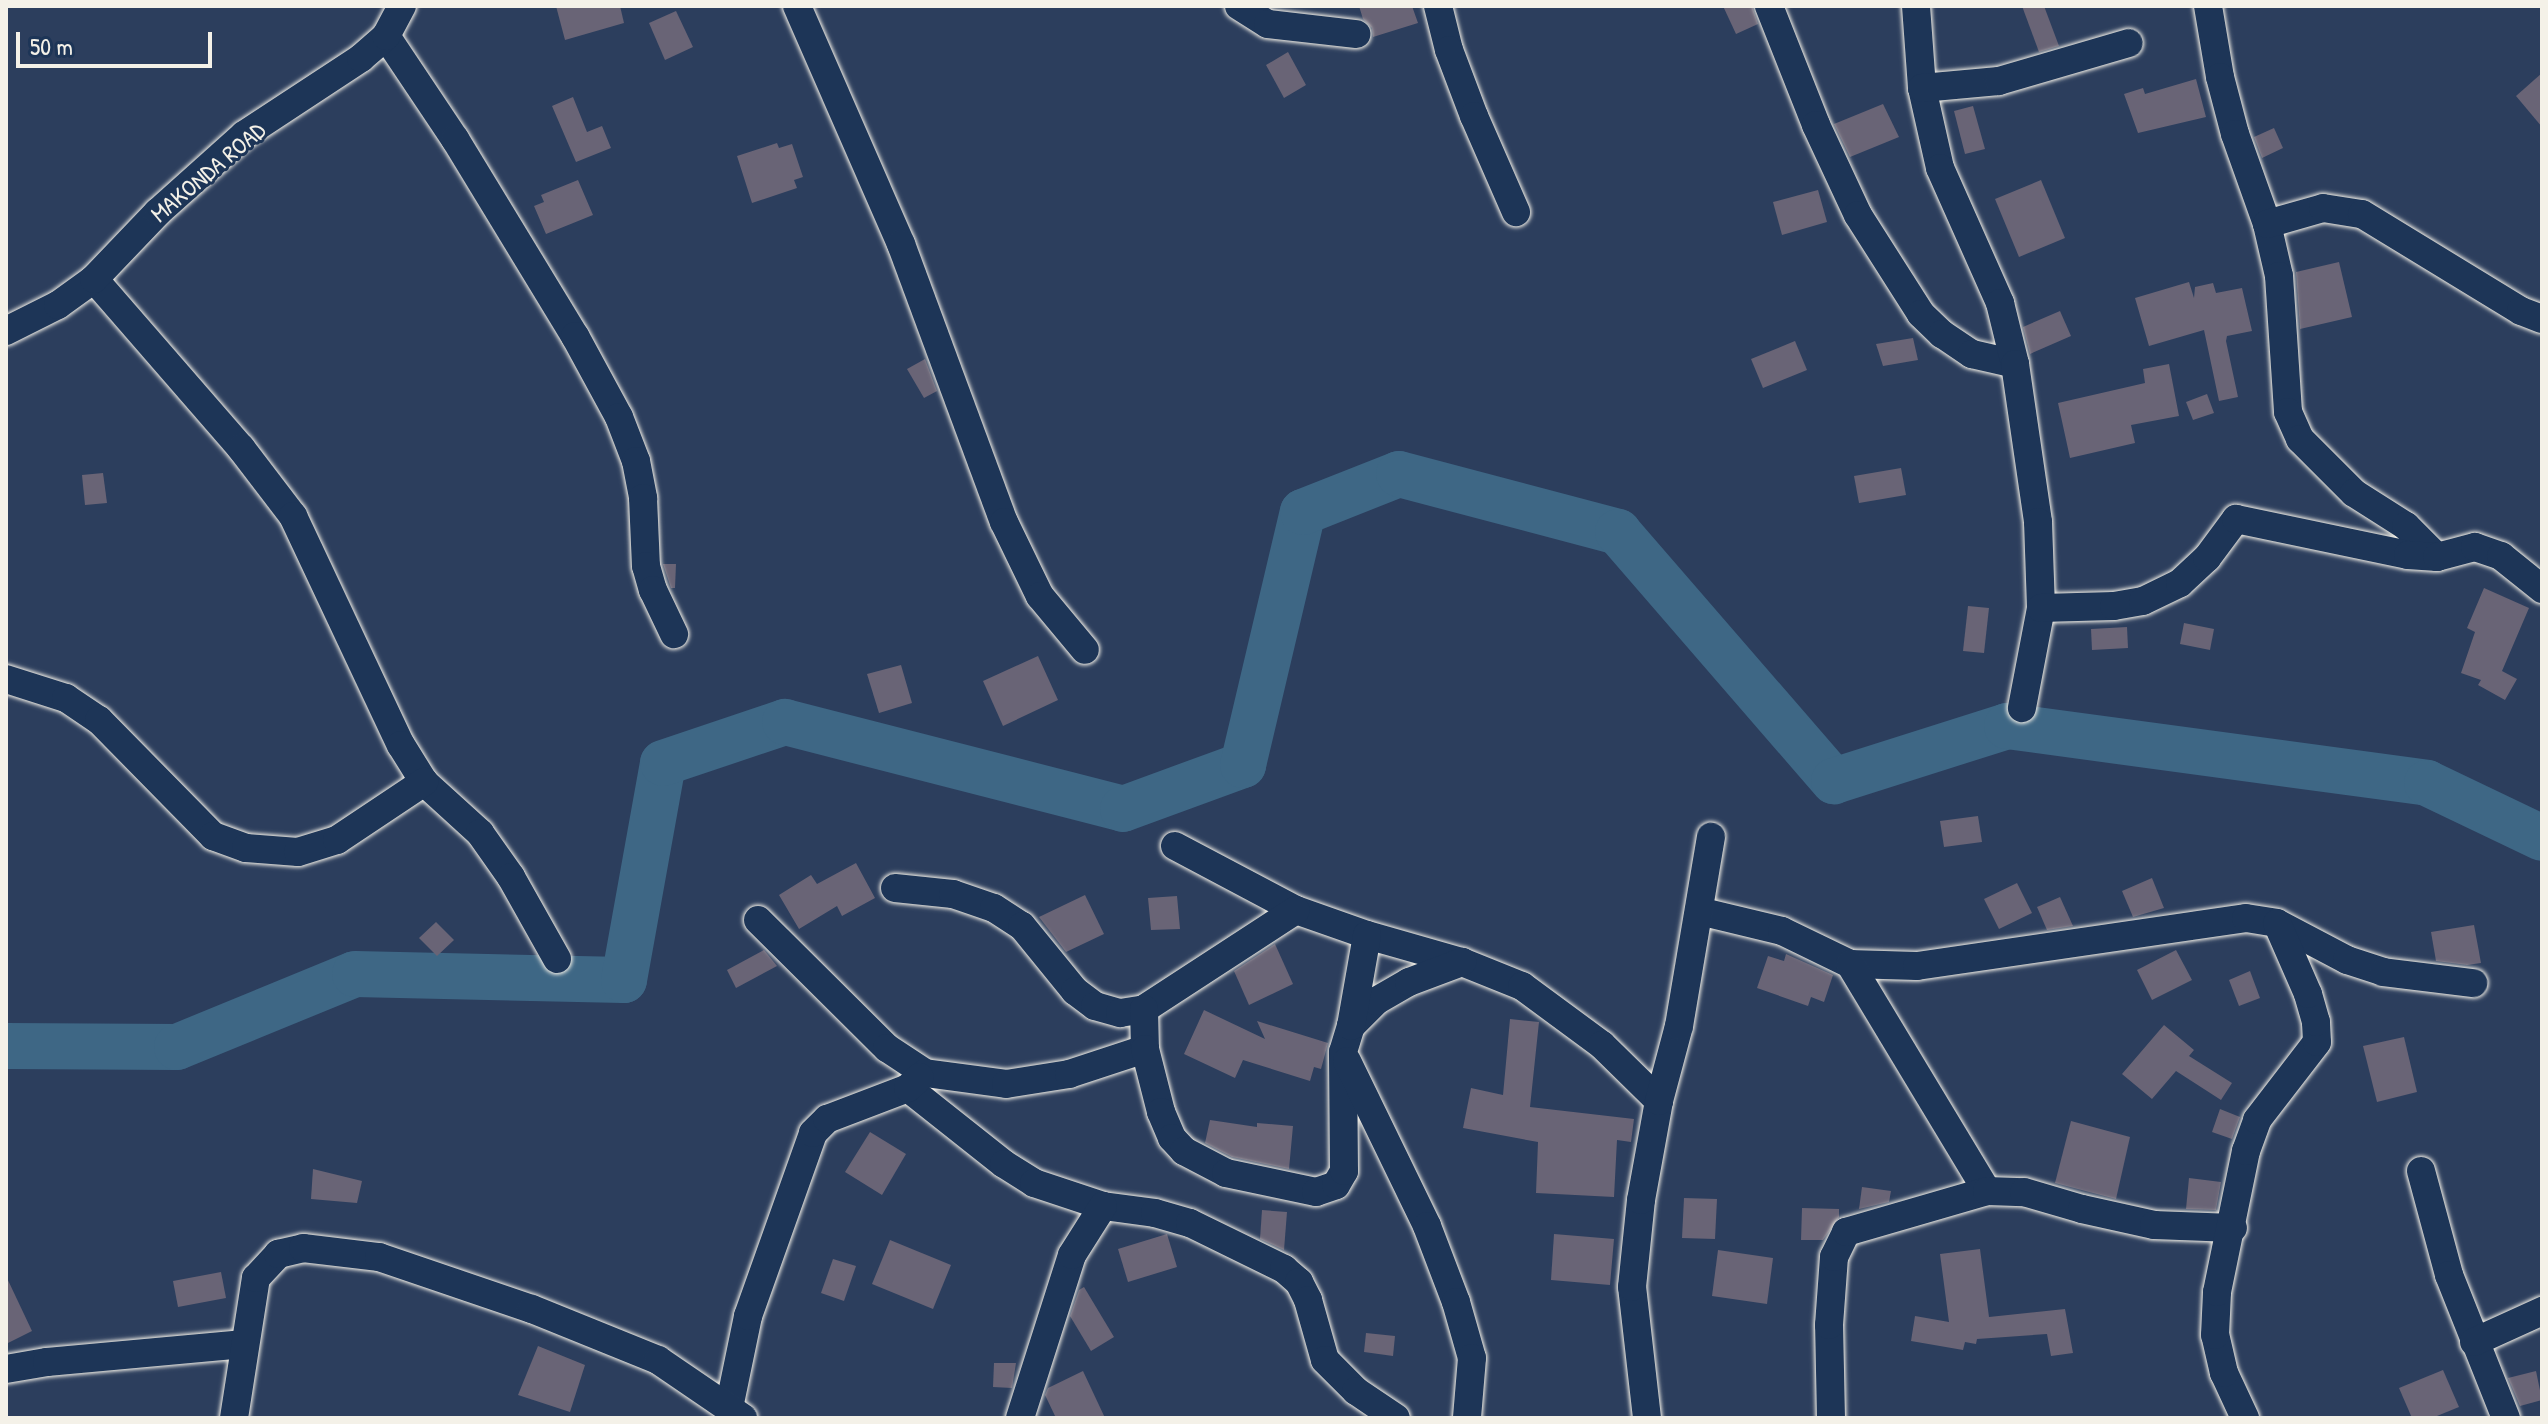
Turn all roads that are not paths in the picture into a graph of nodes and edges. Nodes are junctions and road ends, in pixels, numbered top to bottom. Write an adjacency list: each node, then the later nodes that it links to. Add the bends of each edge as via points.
1 (402, 6): 9 (street, MAKONDA ROAD)
2 (797, 6): 22 (street, via 901,244 1004,522 1040,596)
3 (1239, 6): 8 (street, via 1268,24)
4 (1438, 6): 12 (street, via 1449,50)
5 (1769, 6): 17 (street, via 1858,215 1921,314 1972,354)
6 (1916, 6): 11 (street)
7 (2208, 6): 13 (street, via 2231,120)
8 (1356, 34)
9 (386, 36): 14 (street, MAKONDA ROAD, via 244,135 158,212); 21 (street, via 455,139 619,417 643,498 646,566)
10 (2129, 43): 11 (street, via 1999,81)
11 (1922, 88): 17 (street, via 1940,168 2000,303)
12 (1516, 212)
13 (2267, 224): 15 (street, via 2323,208 2362,214); 18 (street, via 2279,276 2288,412 2300,439 2354,493 2406,526)
14 (94, 279): 16 (street, MAKONDA ROAD, via 58,305); 25 (street, via 293,516 401,745)
15 (2542, 319)
16 (6, 331)
17 (2015, 364): 20 (street, via 2038,522)
18 (2437, 557): 19 (street, via 2475,547 2501,556); 20 (street, via 2236,519 2180,583 2143,601)
19 (2542, 589)
20 (2041, 608): 24 (street)
21 (674, 634)
22 (1085, 650)
23 (6, 679): 25 (street, via 66,698 88,713 213,836 246,848 298,852 337,840)
24 (2022, 708)
25 (424, 782): 34 (street, via 480,833)
26 (1711, 837): 30 (street)
27 (1175, 846): 29 (street)
28 (895, 888): 38 (street, via 953,894 994,908 1022,926 1075,991 1095,1006 1120,1013)
29 (1296, 910): 33 (street); 38 (street)
30 (1699, 911): 36 (street, via 1782,931); 42 (street, via 1679,1026)
31 (758, 920): 41 (street)
32 (2277, 923): 36 (street, via 2246,918 1917,966); 37 (street, via 2347,960 2383,972); 46 (street, via 2308,994 2317,1042 2257,1120 2246,1151)
33 (1367, 935): 35 (street); 39 (street)
34 (557, 959)
35 (1462, 962): 39 (street, via 1376,1001); 42 (street, via 1522,986 1602,1045)
36 (1850, 964): 44 (street)
37 (2473, 983)
38 (1144, 1009): 40 (street)
39 (1347, 1039): 40 (street, via 1344,1171 1336,1185 1316,1192 1226,1173 1184,1151 1161,1112); 55 (street, via 1456,1302 1472,1358)
40 (1145, 1049): 41 (street, via 1069,1074 1006,1084)
41 (917, 1080): 45 (street, via 981,1147 1034,1183); 51 (street, via 827,1119 813,1133 748,1316)
42 (1659, 1101): 56 (street, via 1632,1287)
43 (2421, 1171): 48 (street, via 2449,1275)
44 (1987, 1191): 46 (street, via 2024,1192 2154,1225); 57 (street, via 1846,1232 1834,1257)
45 (1103, 1206): 53 (street, via 1072,1255); 54 (street, via 1190,1223 1284,1269 1308,1300 1325,1360 1356,1391)
46 (2233, 1228): 58 (street, via 2217,1292 2215,1335 2224,1373)
47 (2542, 1311): 48 (street)
48 (2474, 1342): 59 (street)
49 (244, 1344): 50 (street); 51 (street, via 256,1278 278,1254 303,1248 379,1257 532,1309 658,1360); 52 (street)
50 (6, 1369)
51 (736, 1413)
52 (234, 1418)
53 (1020, 1418)
54 (1396, 1418)
55 (1467, 1418)
56 (1647, 1418)
57 (1831, 1418)
58 (2245, 1418)
59 (2506, 1418)

